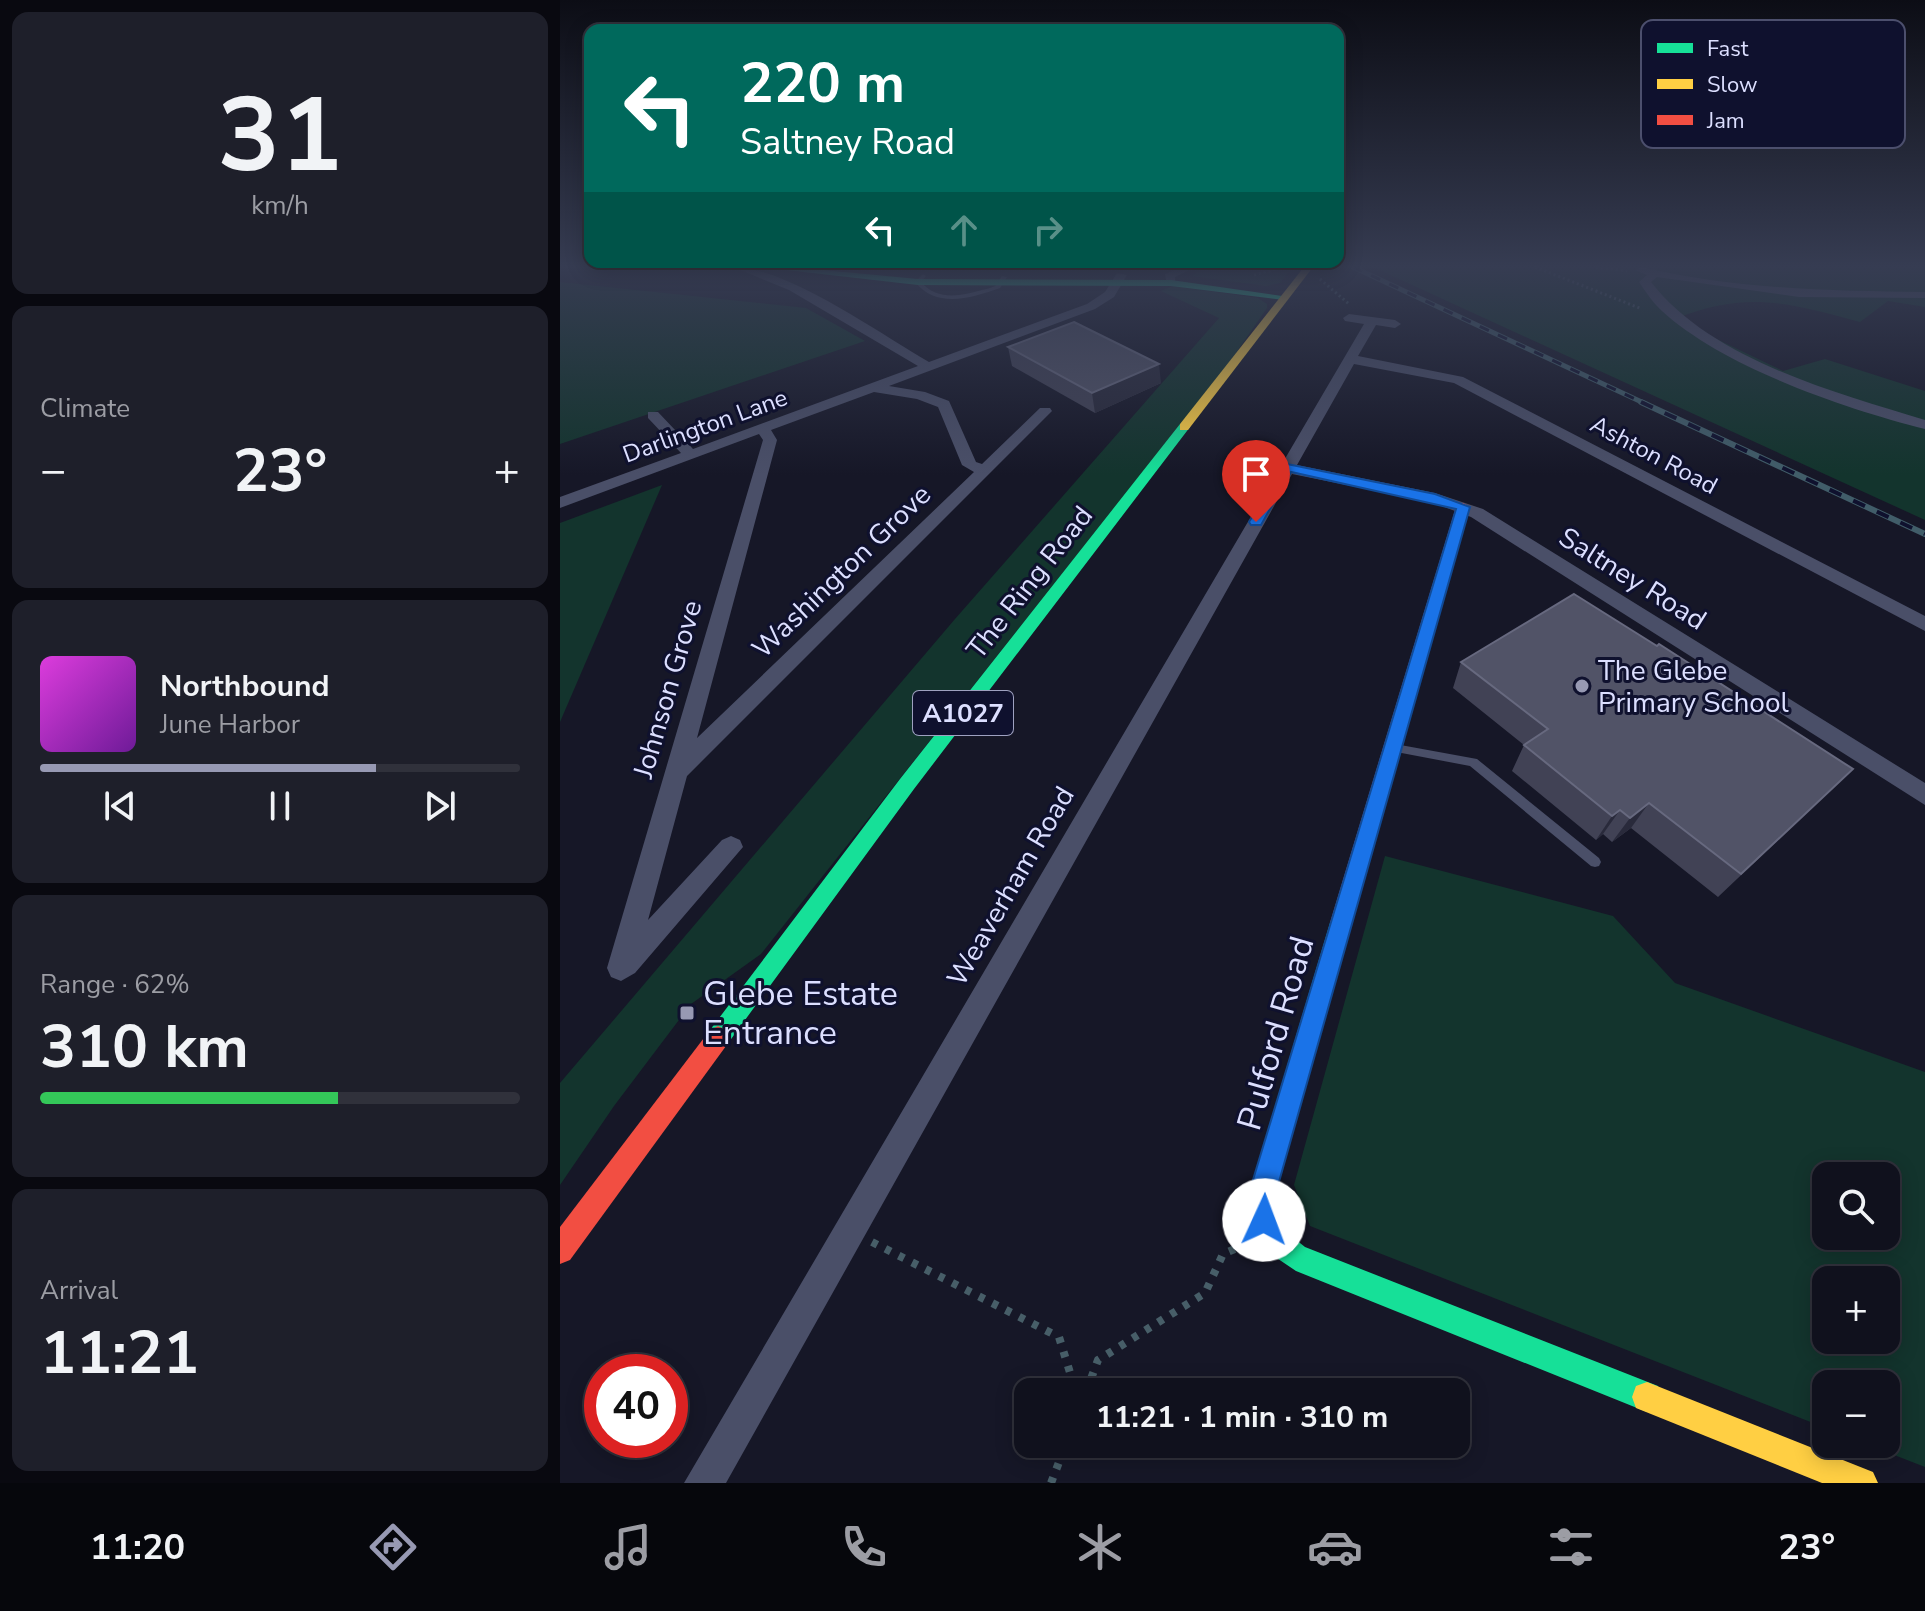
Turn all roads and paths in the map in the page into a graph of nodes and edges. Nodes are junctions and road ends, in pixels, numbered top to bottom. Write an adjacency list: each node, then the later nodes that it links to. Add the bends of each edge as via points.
1 (875, 336): 7 (street)
2 (1011, 336): 7 (street, Darlington Lane)
3 (1254, 336): 26 (street, The Ring Road / A1027, via 907,784)
4 (1362, 336): 6 (street, Weaverham Road)
5 (1708, 336): 11 (street, via 1822,390)
6 (1351, 359): 14 (street, Weaverham Road); 18 (street, Ashton Road, via 1458,380)
7 (928, 367): 8 (street, Darlington Lane)
8 (874, 388): 12 (street, Darlington Lane); 15 (street, via 944,404 970,465)
9 (1045, 411): 15 (street, Washington Grove)
10 (653, 415): 13 (street)
11 (1925, 425)
12 (763, 428): 13 (street, Darlington Lane); 20 (street, Johnson Grove, via 770,440)
13 (691, 455): 16 (street, Darlington Lane)
14 (1287, 468): 17 (street, Saltney Road); 24 (street, Weaverham Road)
15 (984, 470): 20 (street, Washington Grove)
16 (560, 503)
17 (1463, 507): 19 (street, Pulford Road); 21 (street, Saltney Road)
18 (1925, 624)
19 (1391, 747): 23 (lane, via 1473,762); 25 (street, Pulford Road, via 1259,1203)
20 (677, 771): 22 (street, Johnson Grove, via 622,968)
21 (1925, 795)
22 (731, 847)
23 (1595, 862)
24 (850, 1231): 27 (path, via 1059,1337); 30 (street, Weaverham Road)
25 (1269, 1236): 28 (path, via 1223,1254 1205,1293 1098,1360); 32 (street, via 1296,1257)
26 (560, 1250)
27 (1072, 1378)
28 (1091, 1378)
29 (1061, 1458): 31 (path)
30 (704, 1483)
31 (1051, 1483)
32 (1862, 1483)

